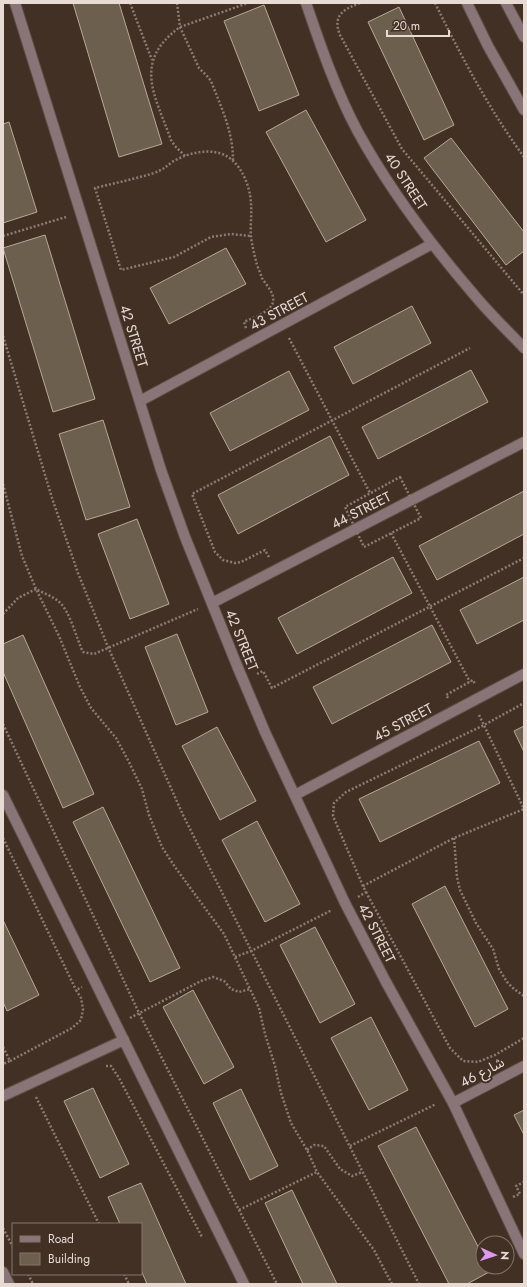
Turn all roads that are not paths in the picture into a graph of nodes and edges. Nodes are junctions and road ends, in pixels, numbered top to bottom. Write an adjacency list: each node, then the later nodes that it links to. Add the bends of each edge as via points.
1 (15, 3): 9 (street, 42 STREET)
2 (306, 3): 7 (street, 40 STREET, via 330,71 358,132 392,190)
3 (467, 3): 6 (street)
4 (509, 5): 5 (street)
5 (524, 37)
6 (524, 110)
7 (432, 244): 8 (street, 40 STREET, via 477,298); 9 (street, 43 STREET)
8 (524, 348)
9 (140, 401): 11 (street, 42 STREET, via 182,530)
10 (524, 442): 11 (street, 44 STREET)
11 (212, 603): 14 (street, 42 STREET, via 242,679)
12 (524, 674): 14 (street, 45 STREET)
13 (3, 795): 15 (street)
14 (295, 795): 18 (street, 42 STREET, via 345,903)
15 (124, 1040): 17 (street); 22 (street)
16 (524, 1066): 18 (street, شارع 46)
17 (3, 1096)
18 (451, 1100): 19 (street, 42 STREET)
19 (524, 1254)
20 (3, 1272): 21 (street)
21 (9, 1284)
22 (244, 1284)

